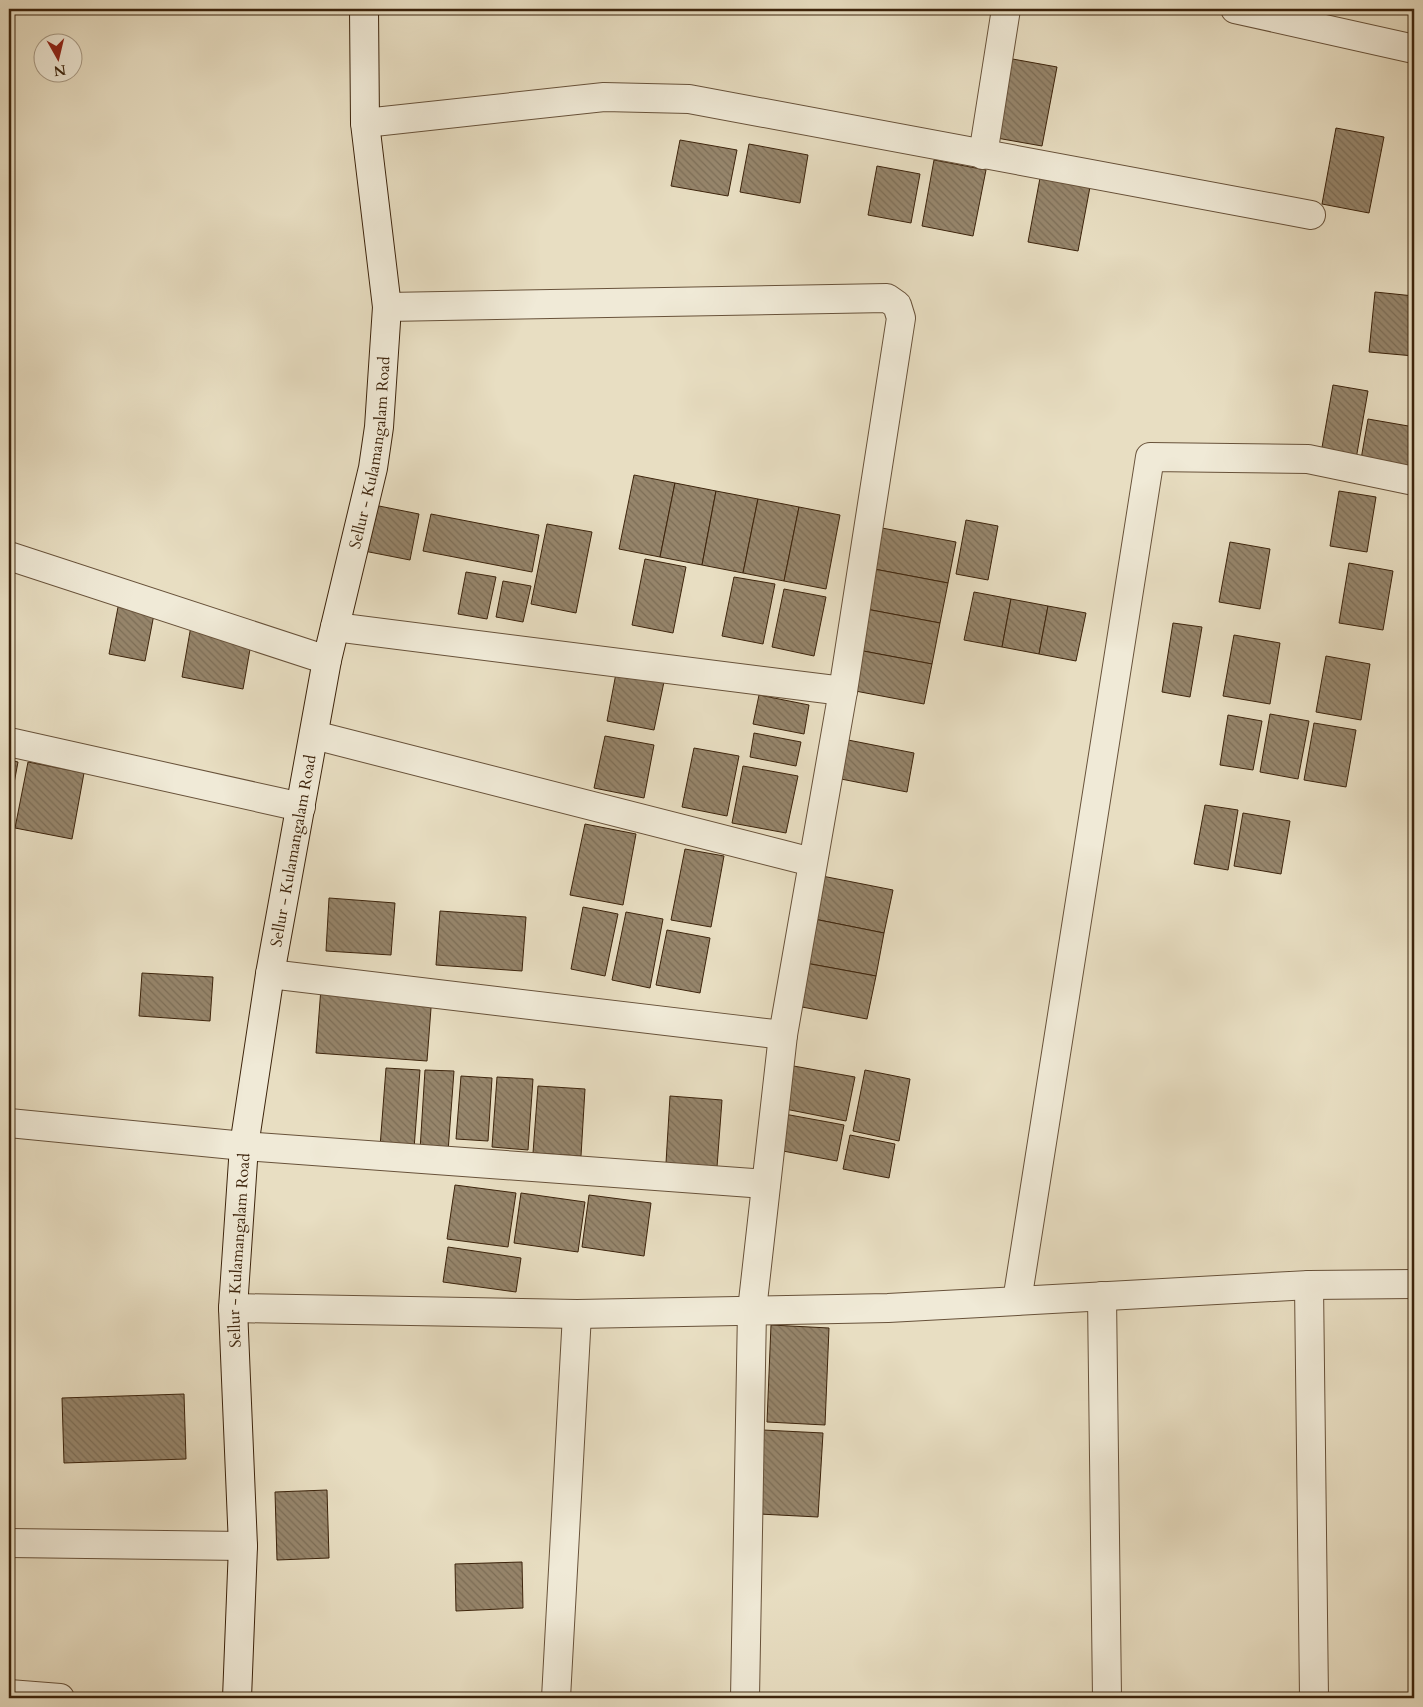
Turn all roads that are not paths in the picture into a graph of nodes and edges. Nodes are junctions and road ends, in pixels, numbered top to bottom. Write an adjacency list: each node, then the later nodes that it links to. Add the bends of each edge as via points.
1 (364, 9): 5 (street, Sellur - Kulamangalam Road)
2 (1006, 9): 6 (street)
3 (1235, 9): 4 (street)
4 (1414, 49)
5 (366, 123): 6 (street, via 604,97 689,99); 8 (street, Sellur - Kulamangalam Road)
6 (983, 155): 7 (street)
7 (1311, 215)
8 (387, 307): 11 (street, Sellur - Kulamangalam Road, via 374,468); 13 (street, via 887,298 897,305 901,318)
9 (1414, 481): 26 (street, via 1308,458 1150,457)
10 (9, 556): 12 (street)
11 (335, 627): 12 (street, Sellur - Kulamangalam Road); 13 (street)
12 (327, 660): 14 (street, Sellur - Kulamangalam Road)
13 (843, 691): 17 (street)
14 (314, 735): 16 (street, Sellur - Kulamangalam Road); 17 (street)
15 (9, 742): 16 (street)
16 (301, 808): 18 (street, Sellur - Kulamangalam Road)
17 (812, 862): 19 (street)
18 (270, 974): 19 (street); 21 (street, Sellur - Kulamangalam Road)
19 (783, 1035): 22 (street)
20 (9, 1122): 21 (street)
21 (244, 1146): 22 (street); 27 (street, Sellur - Kulamangalam Road)
22 (766, 1184): 28 (street)
23 (1414, 1284): 24 (street)
24 (1309, 1285): 25 (street); 38 (street)
25 (1102, 1296): 26 (street); 37 (street)
26 (1017, 1301): 28 (street, via 888,1308)
27 (233, 1308): 29 (street); 31 (street, Sellur - Kulamangalam Road)
28 (752, 1310): 29 (street); 36 (street)
29 (577, 1314): 35 (street)
30 (9, 1543): 31 (street)
31 (243, 1546): 34 (street, Sellur - Kulamangalam Road)
32 (9, 1694): 33 (street)
33 (60, 1698)
34 (237, 1698)
35 (556, 1698)
36 (745, 1698)
37 (1107, 1698)
38 (1314, 1698)

